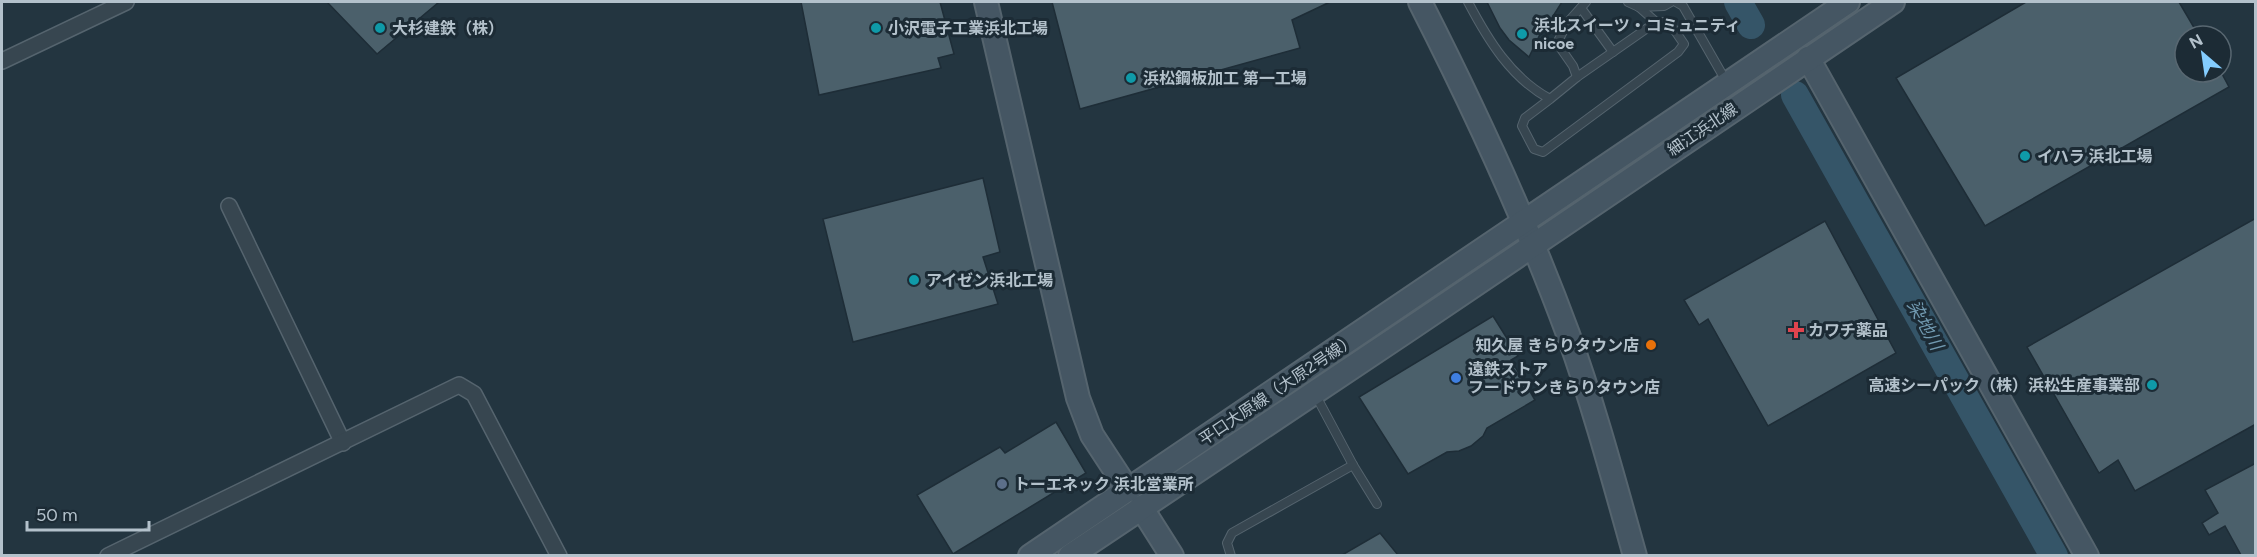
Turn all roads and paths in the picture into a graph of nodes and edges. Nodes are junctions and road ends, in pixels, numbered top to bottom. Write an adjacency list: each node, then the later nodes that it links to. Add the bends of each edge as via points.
1 (126, 2): 14 (street)
2 (986, 2): 25 (street, via 1078,398 1092,435)
3 (1420, 2): 20 (street)
4 (1468, 2): 18 (lane, via 1509,67)
5 (1628, 2): 11 (lane)
6 (1671, 2): 11 (lane)
7 (1676, 2): 17 (lane, via 1683,6)
8 (1848, 2): 17 (street, 細江浜北線)
9 (1893, 2): 15 (street, 細江浜北線)
10 (1583, 4): 13 (lane); 16 (lane, via 1568,21 1557,44)
11 (1639, 7): 12 (lane)
12 (1656, 22): 13 (lane); 18 (lane, via 1669,22 1684,45 1678,52 1544,152 1534,149 1522,126 1525,118)
13 (1613, 52): 16 (lane)
14 (2, 61)
15 (1801, 63): 21 (street, 細江浜北線); 34 (street)
16 (1577, 77): 18 (lane)
17 (1728, 84): 20 (street, 細江浜北線)
18 (1550, 99)
19 (229, 206): 23 (street)
20 (1524, 222): 21 (street); 25 (street, 平口大原線（大原2号線）)
21 (1533, 244): 22 (street, 平口大原線（大原2号線）); 33 (street, via 1599,426)
22 (1314, 393): 24 (lane); 25 (street, 平口大原線（大原2号線）)
23 (344, 443): 27 (street); 28 (street, via 459,386 474,394)
24 (1353, 465): 26 (lane); 32 (lane, via 1232,533 1227,543)
25 (1135, 498): 29 (street, 平口大原線（大原2号線）); 30 (street, 平口大原線（大原2号線）); 31 (street)
26 (1377, 504)
27 (108, 555)
28 (559, 555)
29 (1030, 555)
30 (1070, 555)
31 (1172, 555)
32 (1231, 555)
33 (1635, 555)
34 (2087, 555)

